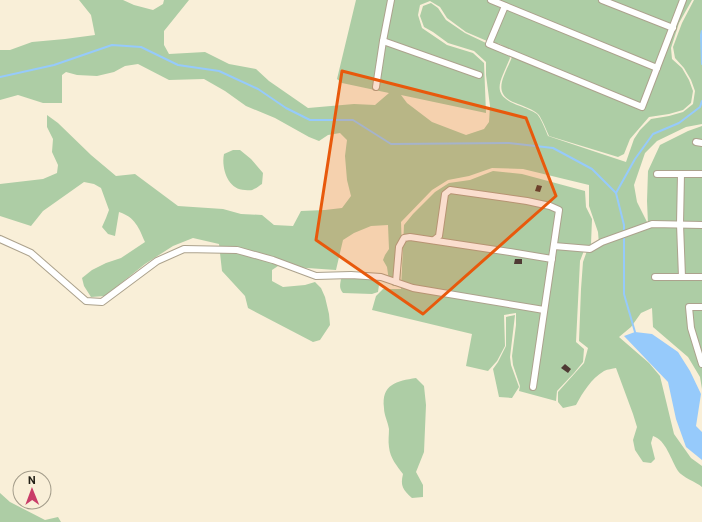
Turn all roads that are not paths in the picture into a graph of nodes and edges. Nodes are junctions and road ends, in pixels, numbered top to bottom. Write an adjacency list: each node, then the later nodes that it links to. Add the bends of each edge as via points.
1 (391, 0): 7 (street)
2 (491, 0): 5 (street)
3 (602, 0): 6 (street)
4 (683, 0): 6 (street)
5 (505, 6): 8 (street); 8 (street, via 489,44 642,107)
6 (673, 28): 8 (street)
7 (383, 41): 9 (street); 10 (street)
8 (657, 68)
9 (479, 75)
10 (376, 87)
11 (657, 174): 12 (street)
12 (681, 174): 13 (street); 14 (street)
13 (702, 174)
14 (680, 224): 15 (street); 18 (street, via 652,224 614,237 590,249); 21 (street)
15 (702, 224)
16 (0, 239): 23 (street, via 31,252 86,301 94,302 102,302 158,261 184,249 237,250 274,260 316,276 381,277)
17 (434, 240): 18 (street, via 439,236 445,194 450,190 527,201 560,210); 19 (street); 23 (street, via 404,238 399,246)
18 (554, 246): 19 (street)
19 (552, 259): 25 (street)
20 (655, 277): 21 (street)
21 (682, 277): 22 (street)
22 (702, 277)
23 (396, 282): 25 (street, via 413,288)
24 (702, 307): 26 (street, via 689,307 691,328)
25 (544, 310): 27 (street)
26 (702, 364)
27 (533, 387)

